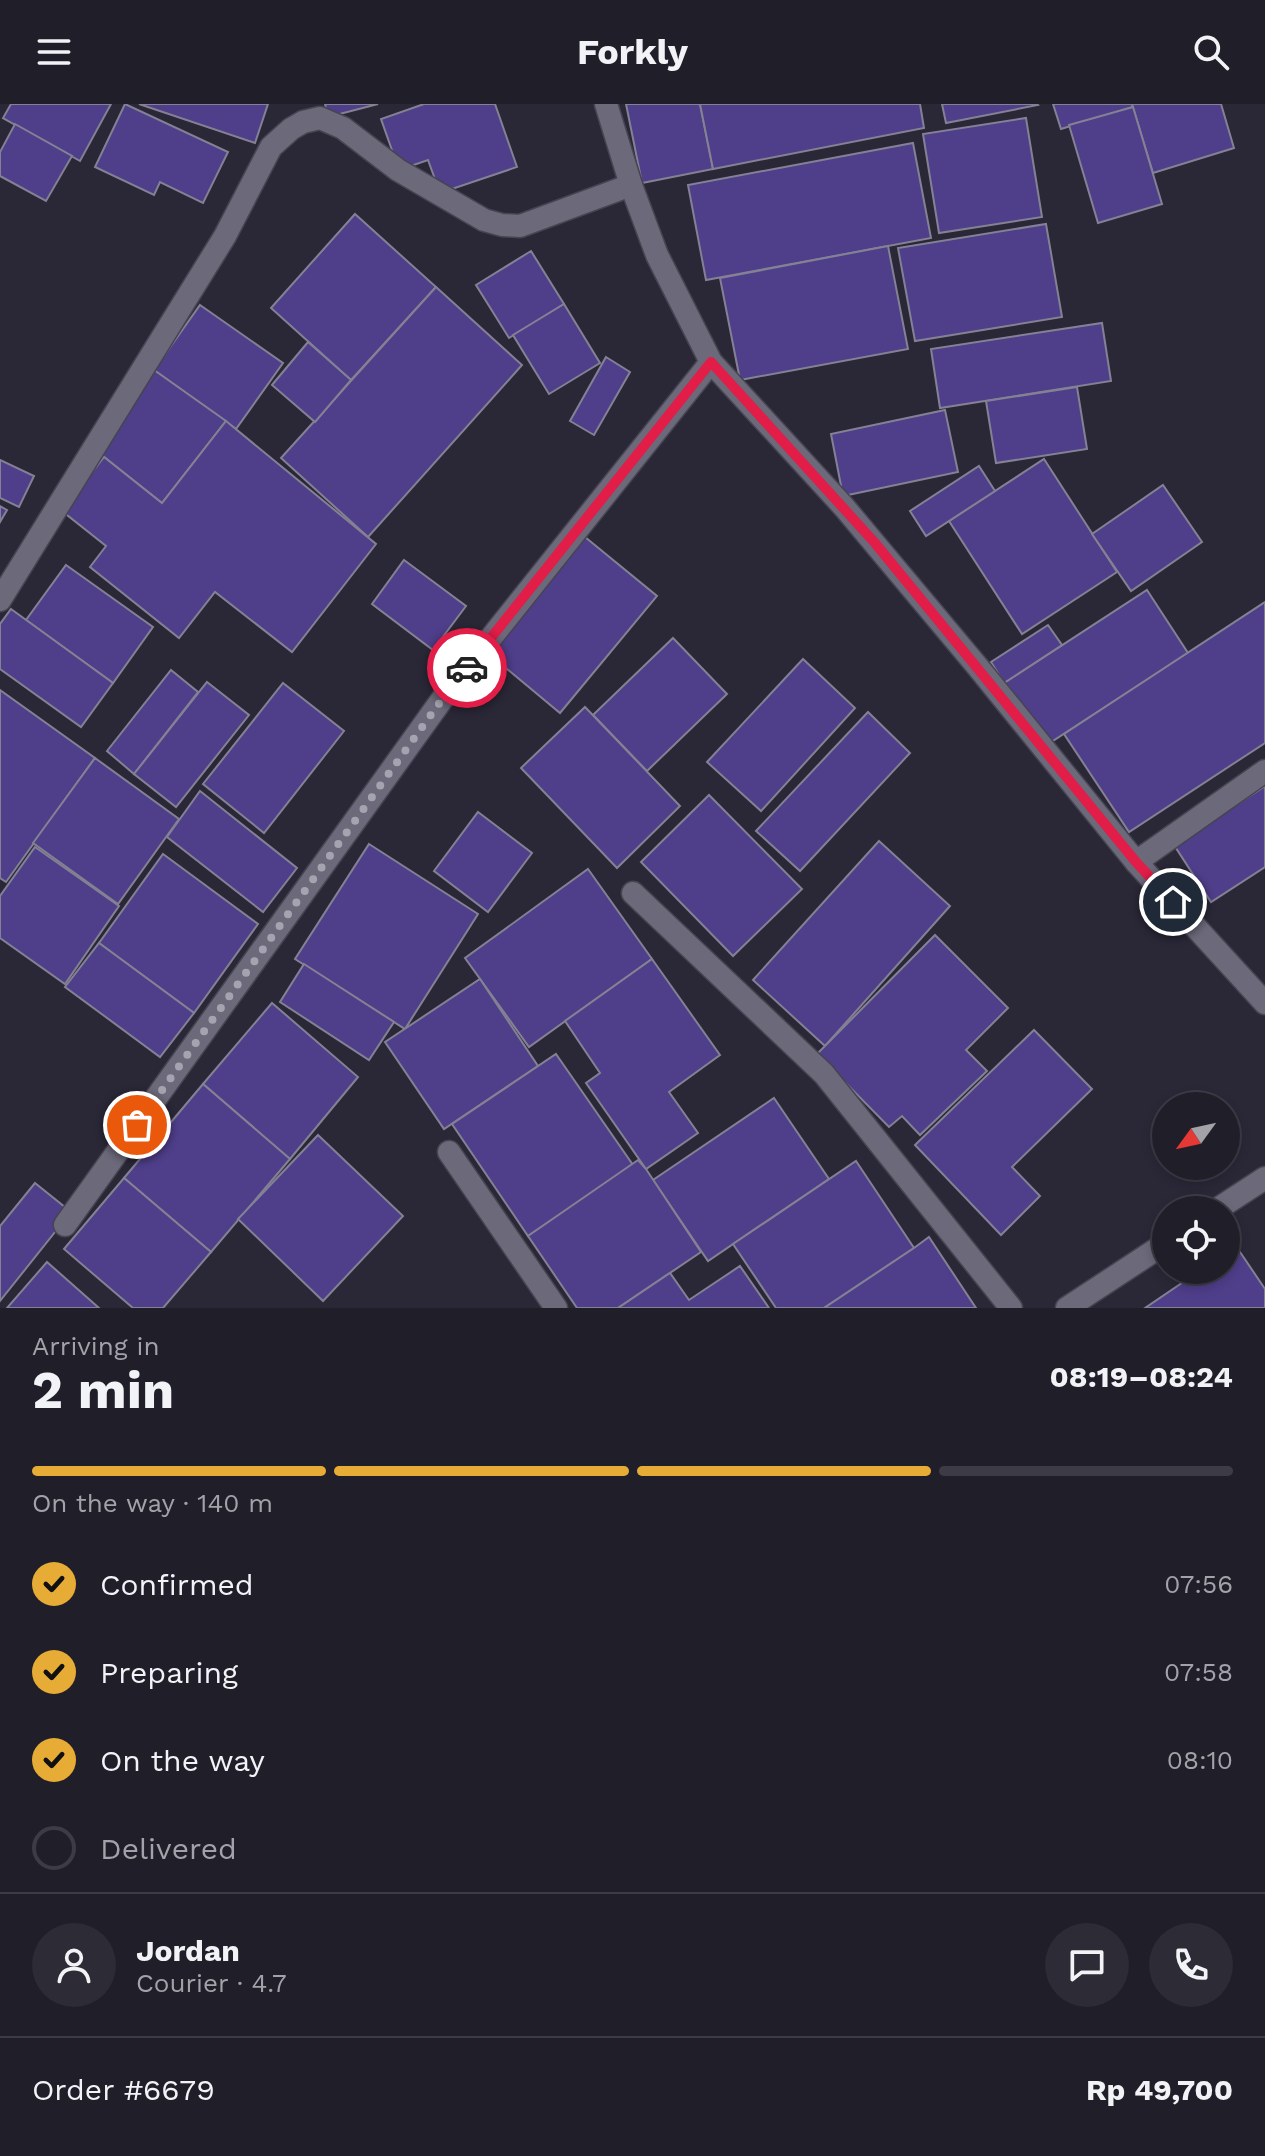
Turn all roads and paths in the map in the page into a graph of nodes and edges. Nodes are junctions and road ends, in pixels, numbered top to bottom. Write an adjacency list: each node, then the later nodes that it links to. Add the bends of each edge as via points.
1 (606, 104): 2 (street)
2 (631, 185): 3 (street, via 657,255); 4 (street, via 520,226 502,225 398,170 343,128 320,118 291,129 271,147 225,236)
3 (711, 362): 6 (street, via 875,543); 12 (street, via 443,698)
4 (0, 600)
5 (1265, 771): 6 (street)
6 (1136, 862): 8 (street)
7 (633, 893): 15 (street, via 824,1074)
8 (1265, 1003)
9 (449, 1152): 14 (street)
10 (1265, 1178): 11 (street)
11 (1237, 1196)
12 (65, 1225)
13 (1152, 1252): 16 (street)
14 (556, 1308)
15 (1011, 1308)
16 (1067, 1308)

